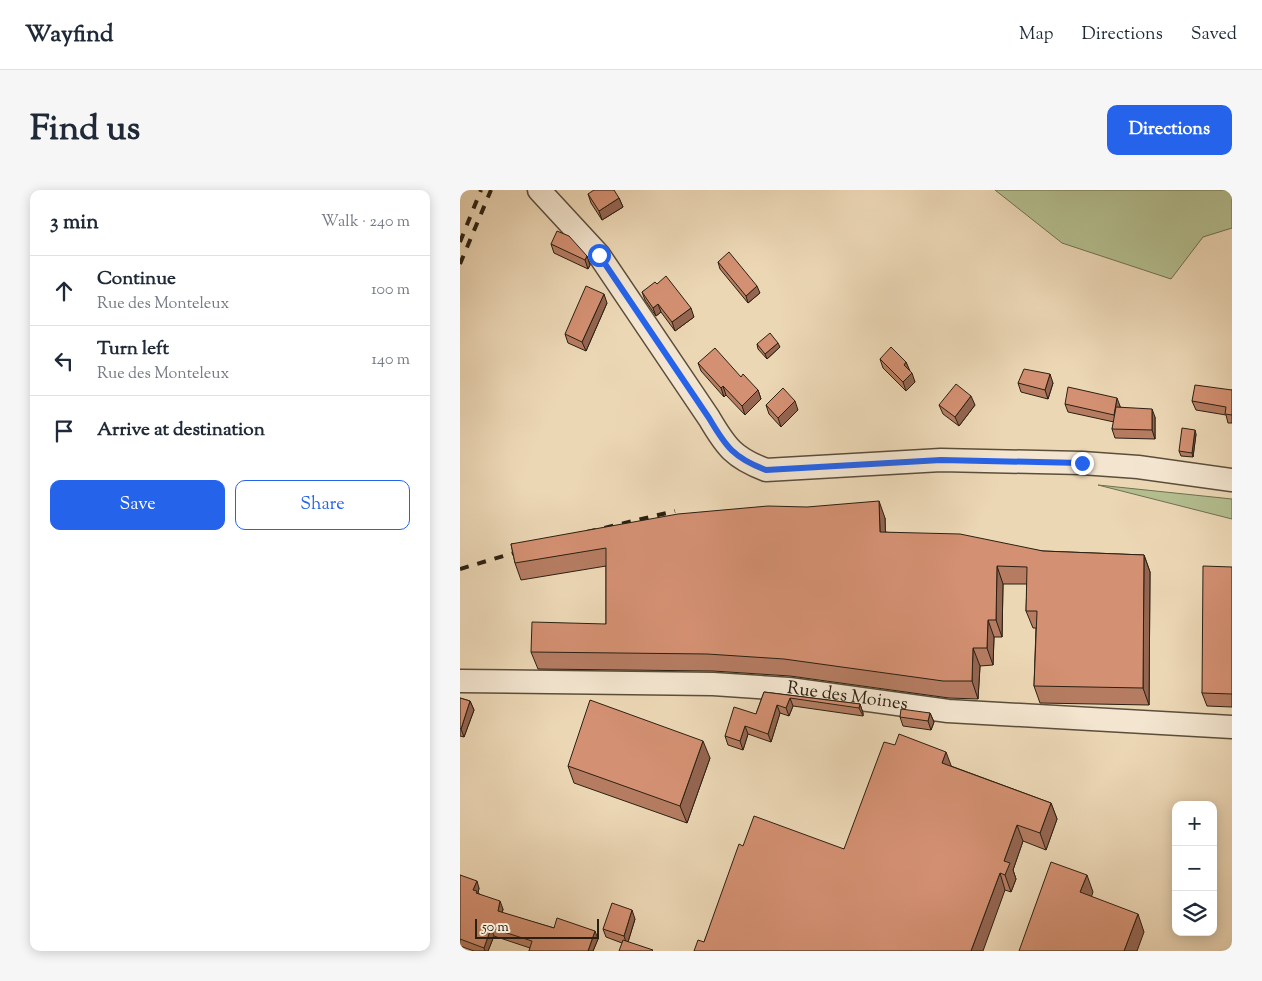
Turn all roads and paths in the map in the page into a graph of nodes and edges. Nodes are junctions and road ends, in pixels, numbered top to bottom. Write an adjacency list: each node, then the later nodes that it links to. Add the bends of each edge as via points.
1 (539, 190): 2 (street, via 599,255 724,444 746,462 766,470 941,460 1082,463)
2 (1232, 480)
3 (460, 681): 4 (street, Rue des Moines, via 732,685 790,689 948,711)
4 (1232, 727)

